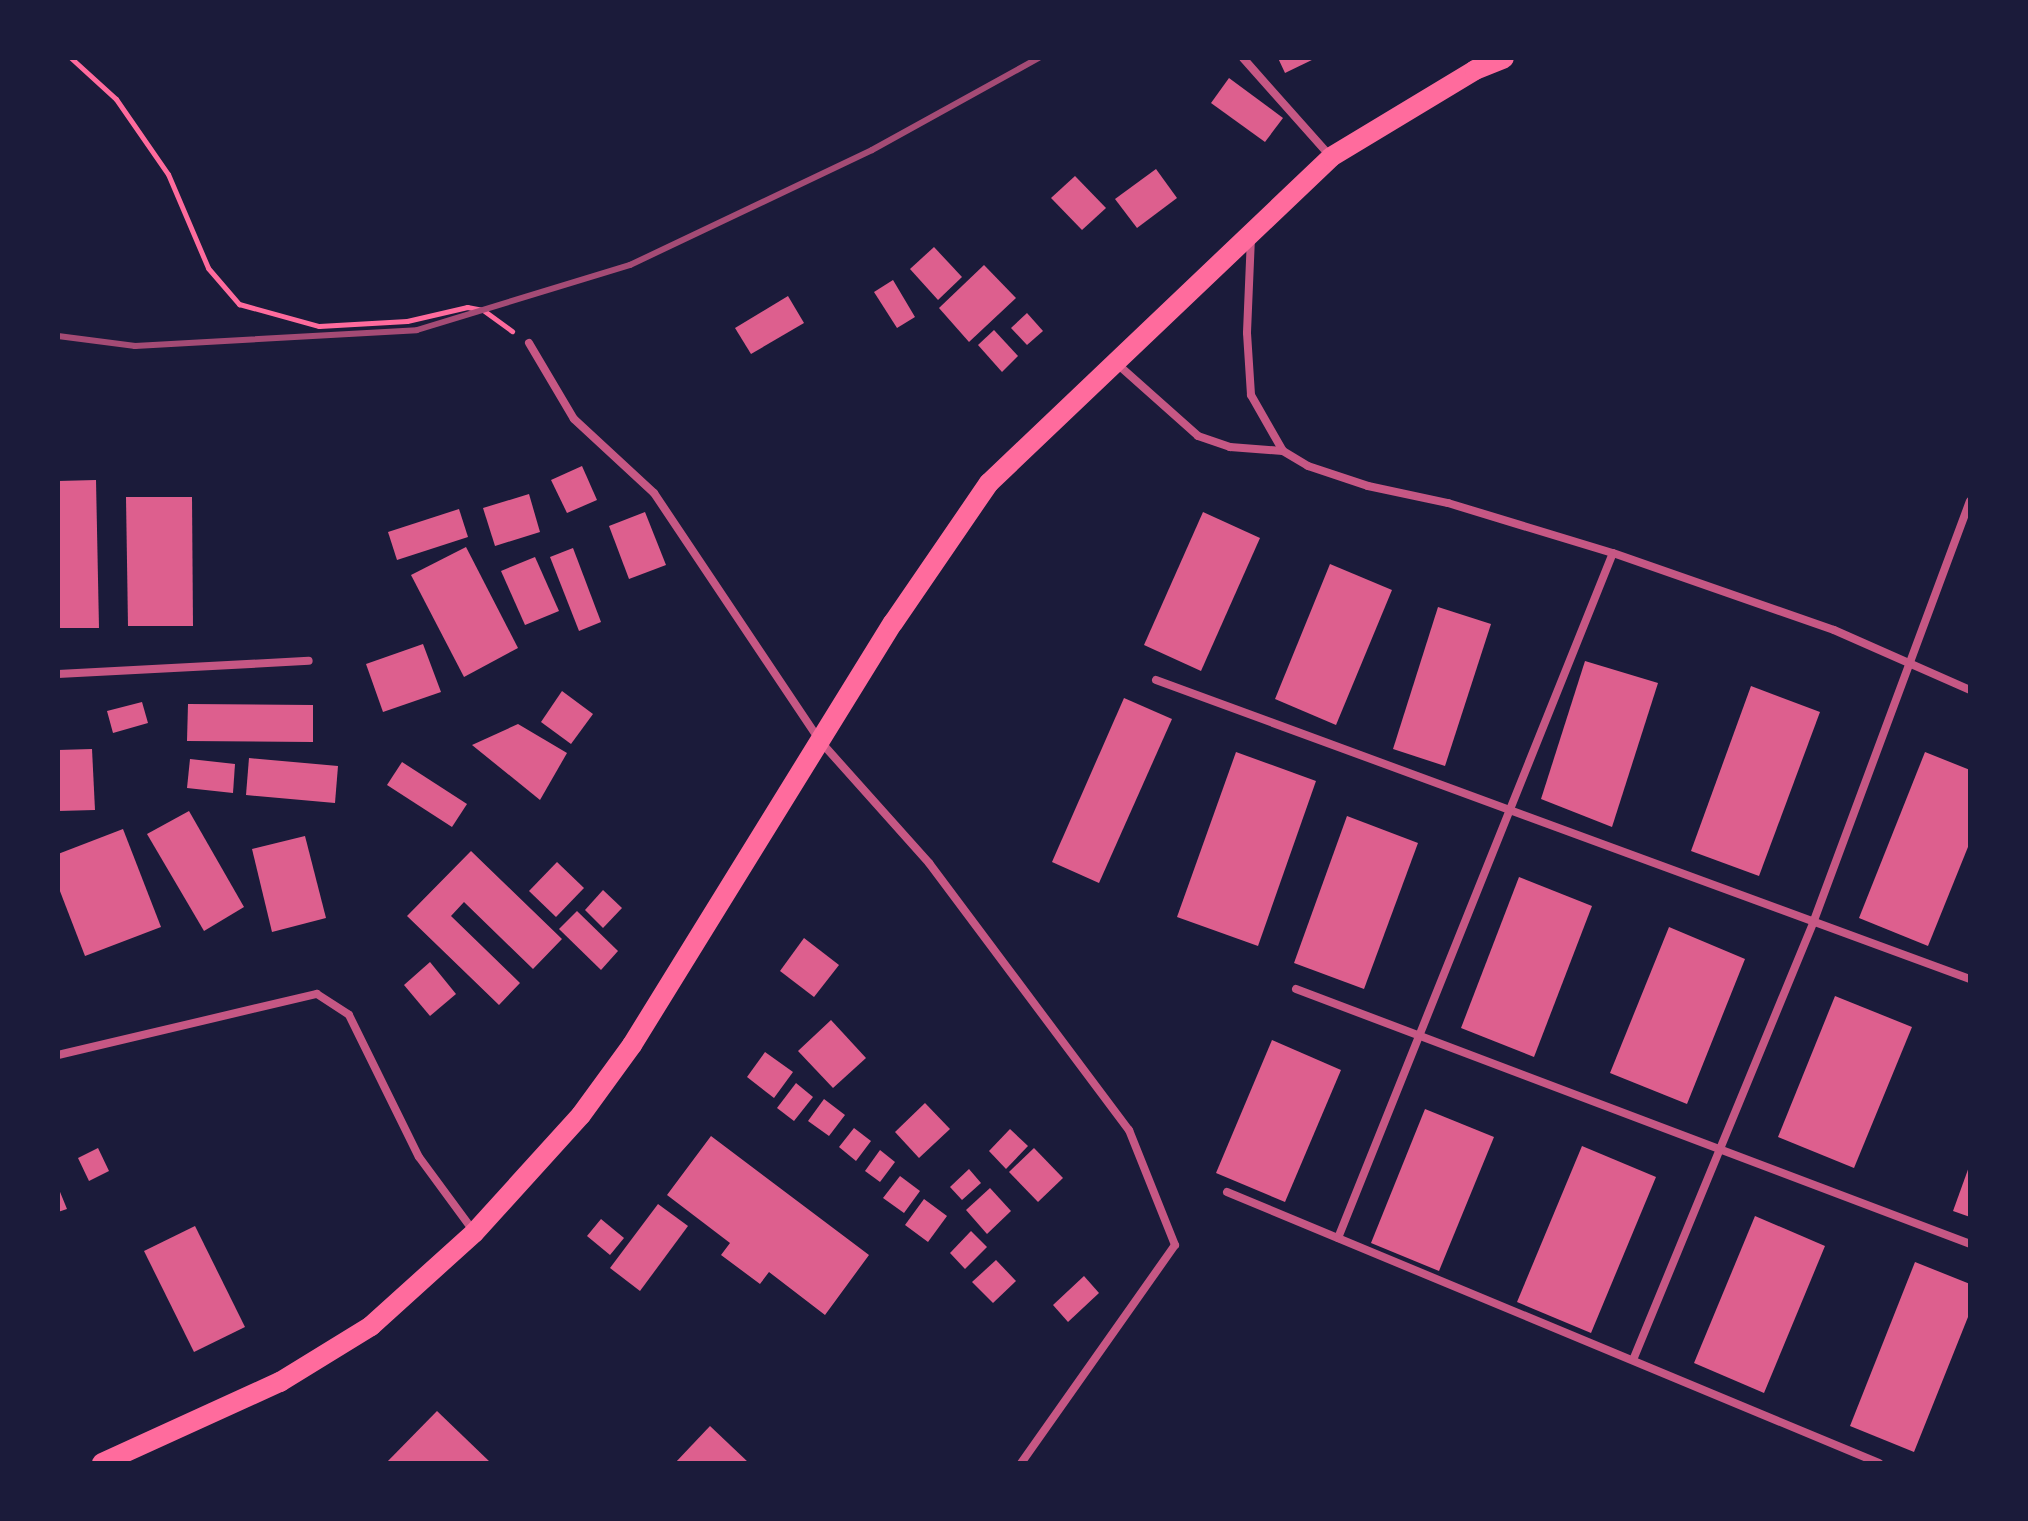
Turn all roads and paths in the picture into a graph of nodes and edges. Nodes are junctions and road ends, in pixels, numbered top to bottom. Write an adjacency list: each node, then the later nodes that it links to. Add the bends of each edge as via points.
1 (71, 58): 6 (path, via 116,99 168,174 208,268 239,304 319,326 407,321 467,307 483,310)
2 (1243, 58): 4 (street)
3 (1504, 58): 4 (main road)
4 (1331, 157): 5 (main road)
5 (1251, 228): 7 (main road); 8 (street, via 1251,395)
6 (529, 343): 16 (street, via 574,419 654,493)
7 (1114, 361): 8 (street, via 1198,436 1230,447); 16 (main road, via 989,483)
8 (1283, 451): 10 (street, via 1308,466 1368,486 1448,503)
9 (1970, 501): 12 (street)
10 (1613, 553): 12 (street, via 1834,630); 17 (street)
11 (309, 661): 13 (street)
12 (1909, 662): 15 (street); 18 (street)
13 (58, 674)
14 (1156, 680): 17 (street)
15 (1970, 690)
16 (820, 741): 25 (main road, via 632,1045 581,1115); 30 (street, via 929,863 1129,1130 1175,1245)
17 (1506, 810): 18 (street); 21 (street)
18 (1813, 923): 19 (street); 23 (street)
19 (1970, 979)
20 (1296, 989): 21 (street)
21 (1422, 1036): 23 (street); 26 (street)
22 (58, 1055): 25 (street, via 317,994 349,1015 419,1157)
23 (1720, 1148): 27 (street); 28 (street)
24 (1227, 1192): 26 (street)
25 (474, 1233): 29 (main road, via 371,1326 280,1382)
26 (1338, 1238): 28 (street)
27 (1970, 1244)
28 (1633, 1360): 31 (street)
29 (102, 1463)
30 (1021, 1463)
31 (1879, 1463)

